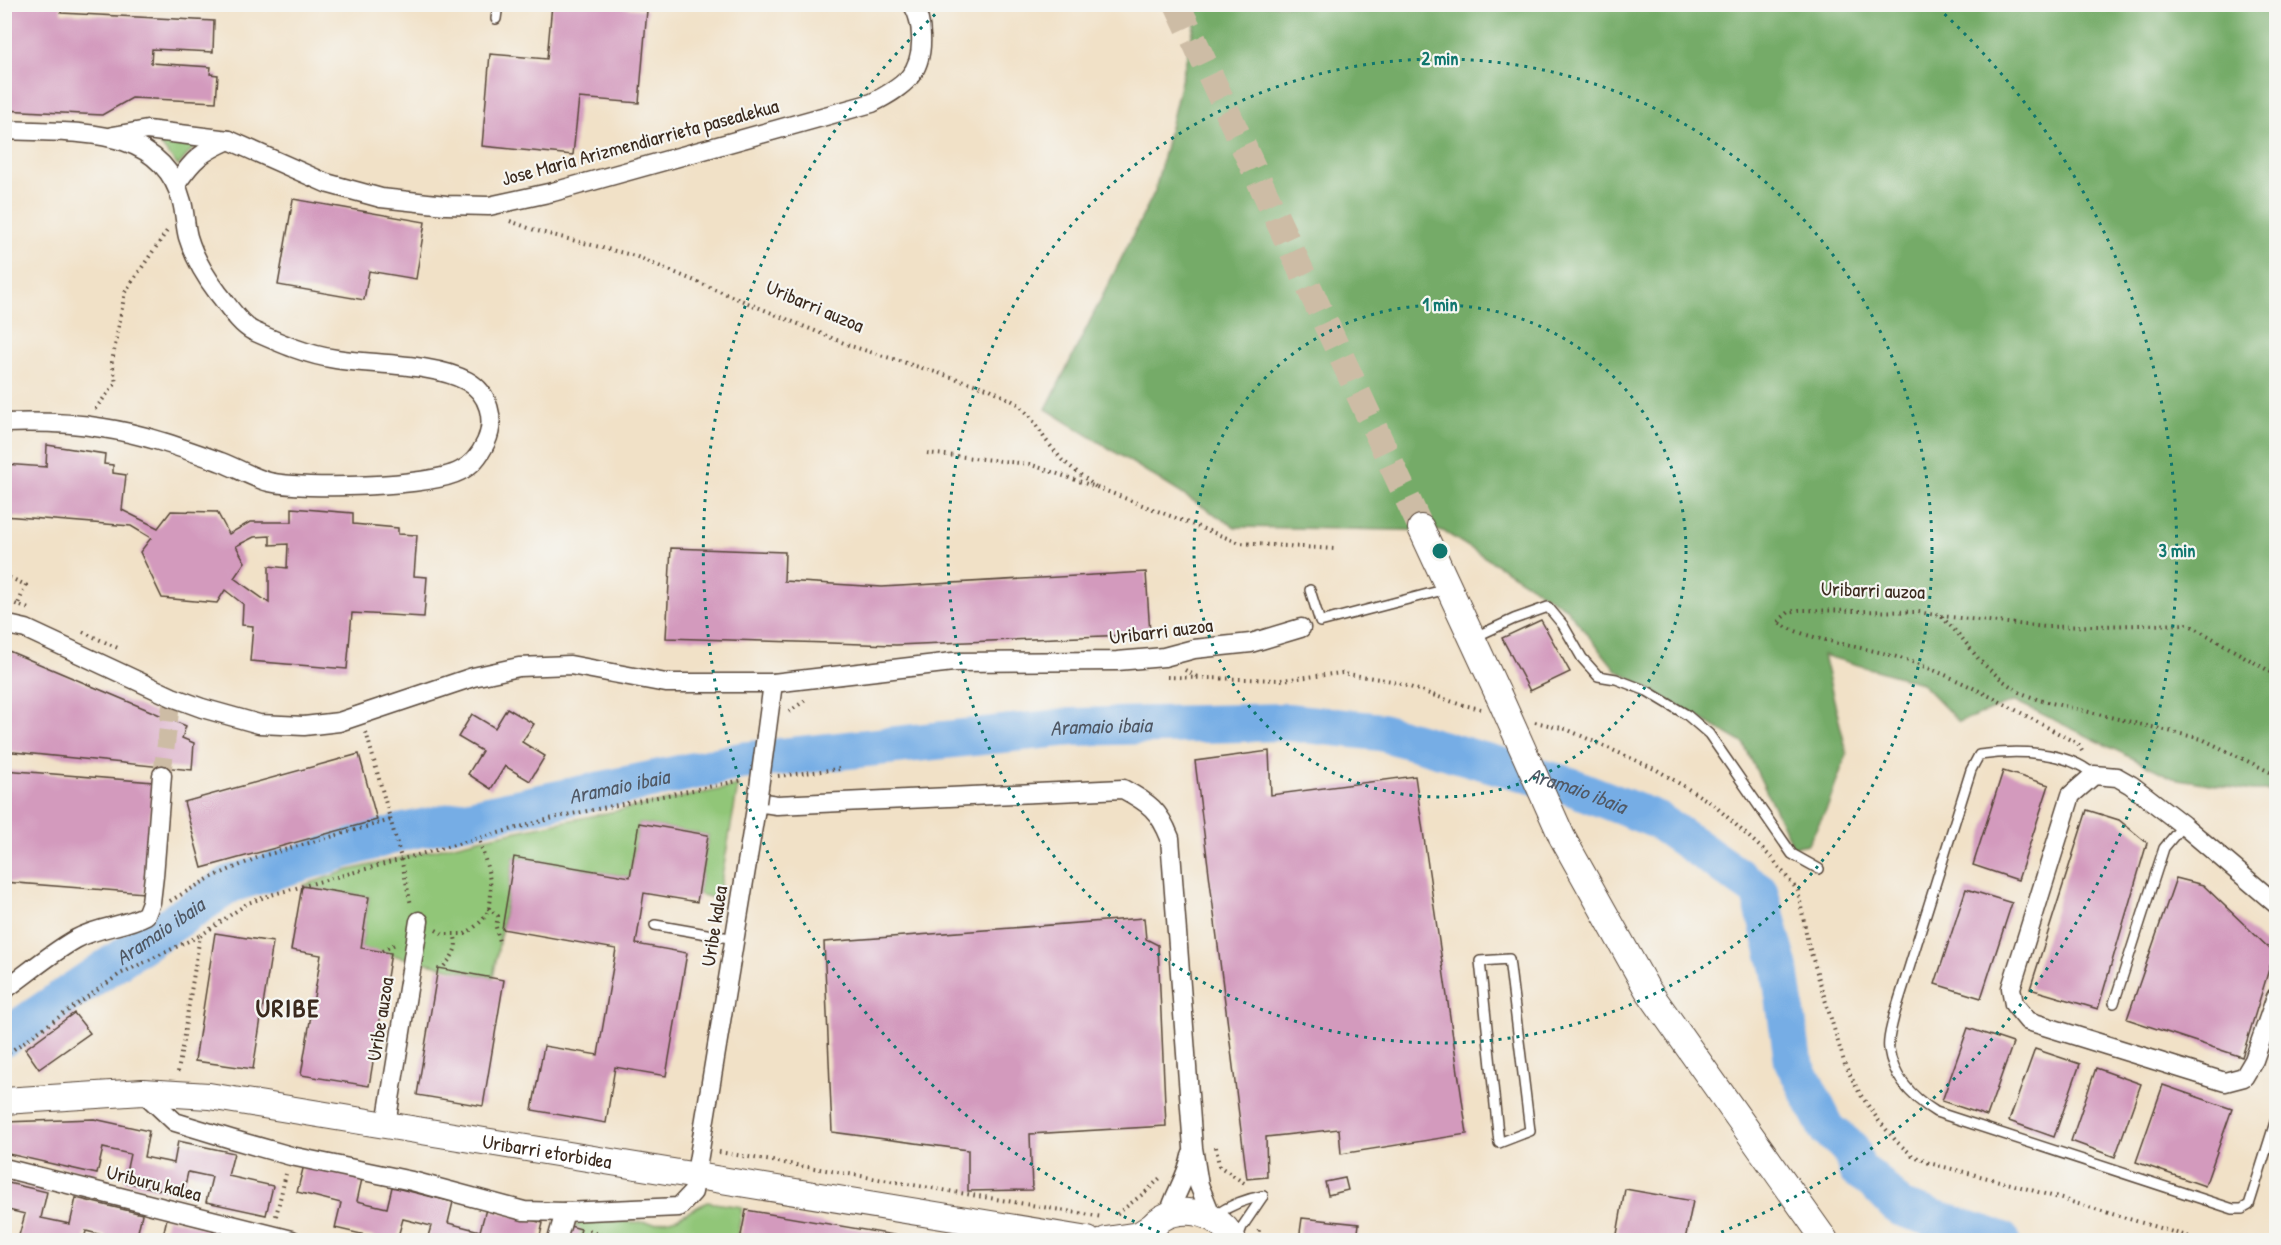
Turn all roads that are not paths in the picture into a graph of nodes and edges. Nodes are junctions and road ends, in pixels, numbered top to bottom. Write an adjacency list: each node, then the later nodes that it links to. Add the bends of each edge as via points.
1 (498, 4): 3 (lane)
2 (912, 4): 6 (street, Jose Maria Arizmendiarrieta pasealekua, via 921,29 922,52 913,75 898,90 873,104 489,206 381,198 326,183)
3 (496, 19)
4 (4, 130): 5 (street)
5 (112, 136): 6 (street, Jose Maria Arizmendiarrieta pasealekua, via 147,130); 7 (street, via 155,156)
6 (229, 140): 7 (street, via 204,151)
7 (177, 183): 8 (street, via 188,236 205,277 249,329 307,353 448,373 470,383 489,406 491,424 474,463 436,479 320,486 269,482 164,441 102,427)
8 (10, 420)
9 (1421, 528): 10 (street)
10 (1449, 588): 12 (lane); 15 (street)
11 (1310, 590): 12 (lane)
12 (1320, 622): 14 (lane)
13 (4, 624): 16 (street, Uribarri auzoa, via 26,629 172,697 260,724 304,726 339,722 473,677 519,667 570,665 666,683)
14 (1301, 628): 16 (street, Uribarri auzoa, via 1251,644 1117,662 953,662)
15 (1472, 639): 21 (lane, via 1548,607 1598,676 1647,691 1687,715 1709,734 1792,854); 45 (street, bridge, via 1494,703 1562,837 1647,989)
16 (773, 683): 19 (street, Uribe kalea, bridge)
17 (2089, 770): 20 (street, via 2117,777); 27 (street, via 2071,795 2011,988 2014,1004 2028,1022 2225,1082 2244,1077); 31 (lane, via 2058,756 2000,752 1979,755 1894,1016 1888,1048 1899,1078 1919,1102 1936,1113 2233,1209 2249,1205)
18 (162, 775): 26 (street, via 154,876 146,915 76,938)
19 (757, 802): 25 (street, Uribe kalea); 34 (street, via 777,805 1123,789 1149,803 1163,819 1170,838)
20 (2183, 825): 22 (street); 28 (lane, via 2164,848)
21 (1819, 869)
22 (2277, 904)
23 (419, 921): 32 (street, Uribe auzoa)
24 (655, 925): 25 (lane)
25 (735, 939): 36 (street, Uribe kalea)
26 (4, 990)
27 (2277, 998)
28 (2114, 1003)
29 (143, 1092): 30 (street, Uribarri etorbidea); 32 (street, Uribarri etorbidea, via 209,1096); 37 (street, via 176,1122 291,1156 412,1180 524,1212)
30 (4, 1101)
31 (2277, 1119)
32 (386, 1124): 36 (street, Uribarri etorbidea)
33 (1499, 1143): 33 (lane, via 1480,962 1509,959 1530,1131)
34 (1192, 1153): 38 (street); 39 (street, via 1188,1172)
35 (4, 1168): 41 (street, Uriburu kalea)
36 (696, 1176): 37 (street, via 693,1192 679,1207); 43 (street, Uribarri etorbidea)
37 (565, 1212): 42 (street)
38 (1212, 1217): 39 (street, via 1184,1212); 44 (street); 44 (lane, via 1230,1205 1263,1196)
39 (1156, 1227): 40 (street, via 1139,1235)
40 (1106, 1229)
41 (292, 1240)
42 (557, 1240)
43 (1088, 1240)
44 (1235, 1240)
45 (1825, 1240)

